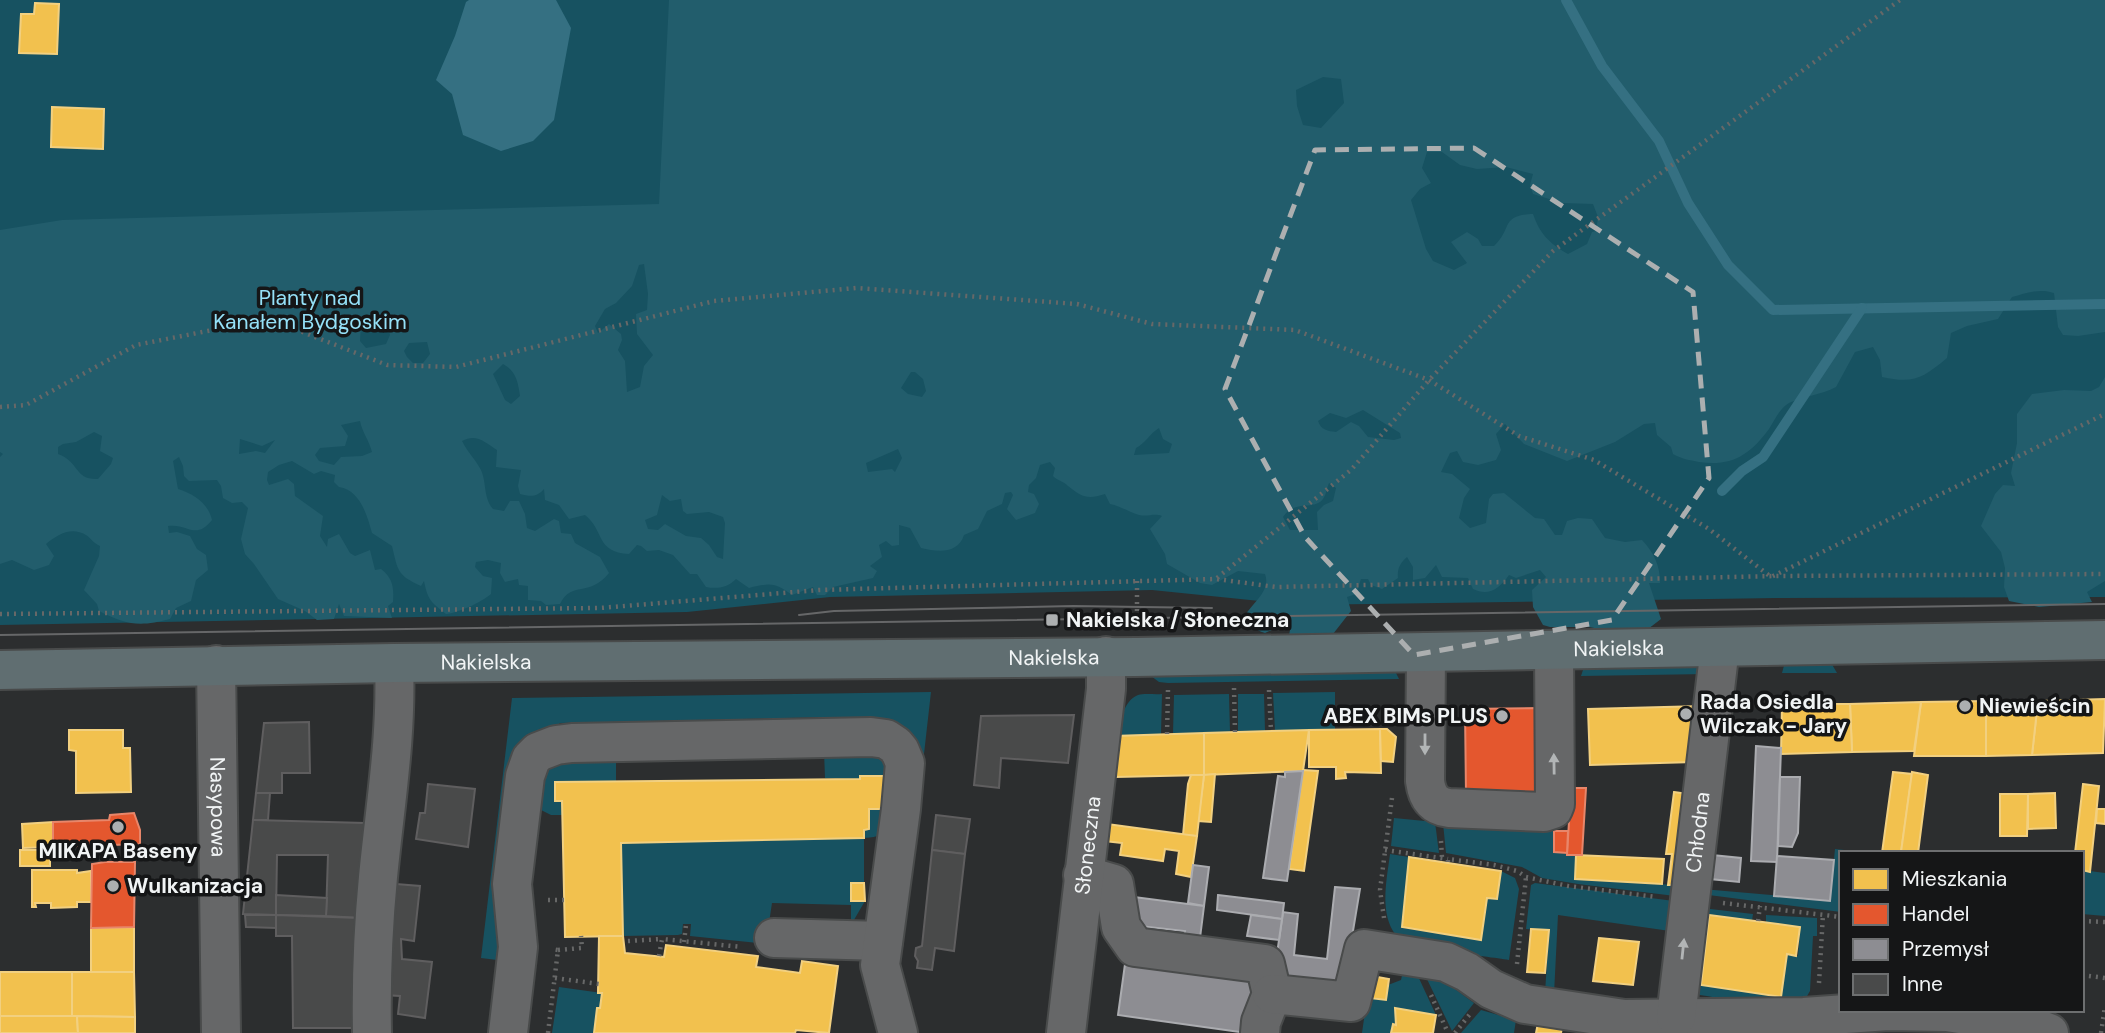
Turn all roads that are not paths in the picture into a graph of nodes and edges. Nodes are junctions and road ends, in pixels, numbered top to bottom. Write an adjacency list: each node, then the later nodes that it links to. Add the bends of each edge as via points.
1 (2105, 640): 2 (main road, Nakielska)
2 (1720, 648): 3 (main road, Nakielska); 16 (street, Chłodna, one-way to 2)
3 (1554, 650): 4 (main road, Nakielska); 4 (street, one-way to 3, via 1425,780 1432,800 1449,808 1544,812 1553,810 1555,804)
4 (1426, 652): 5 (main road, Nakielska)
5 (1106, 656): 6 (main road, Nakielska); 9 (street, Słoneczna)
6 (394, 663): 7 (main road, Nakielska); 19 (street, via 391,778 378,878)
7 (216, 665): 8 (main road, Nakielska); 18 (street, Nasypowa)
8 (0, 670)
9 (1083, 875): 12 (street, via 1114,884 1121,927 1135,947 1261,962); 17 (street, Słoneczna)
10 (774, 939): 11 (street)
11 (883, 941): 20 (street, via 879,855 905,763 895,745 880,737 547,747 531,759 525,776 512,884 518,947); 21 (street, via 880,965)
12 (1272, 994): 16 (street, via 1351,1002 1364,949 1446,962 1525,1004 1624,1019); 22 (street)
13 (1874, 1012): 16 (street)
14 (1947, 1012): 23 (street, via 2025,1024)
15 (2050, 1012): 23 (street)
16 (1676, 1017)
17 (1070, 1032)
18 (221, 1033)
19 (372, 1033)
20 (508, 1033)
21 (898, 1033)
22 (1260, 1033)
23 (2048, 1033)

